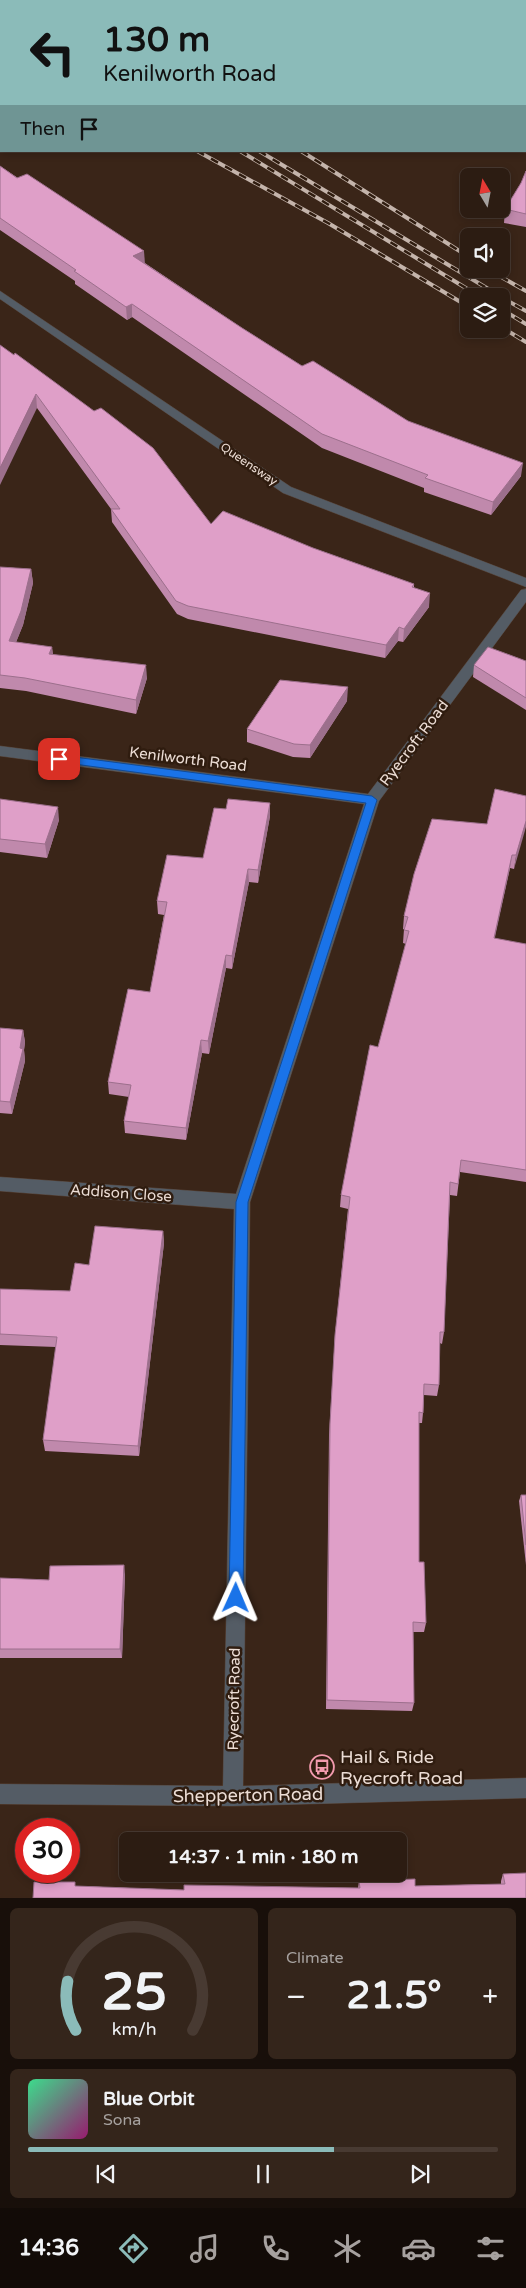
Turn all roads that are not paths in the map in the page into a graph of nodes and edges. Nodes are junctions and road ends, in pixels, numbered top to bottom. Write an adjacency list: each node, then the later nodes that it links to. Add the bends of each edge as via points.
1 (0, 294): 2 (street, Queensway, via 287,490)
2 (526, 583)
3 (526, 593): 5 (street, Ryecroft Road)
4 (0, 751): 5 (street, Kenilworth Road)
5 (372, 800): 7 (street, Ryecroft Road)
6 (0, 1184): 7 (street, Addison Close)
7 (242, 1202): 10 (street, Ryecroft Road)
8 (526, 1788): 10 (street, Shepperton Road)
9 (0, 1794): 10 (street, Shepperton Road)
10 (233, 1796)

